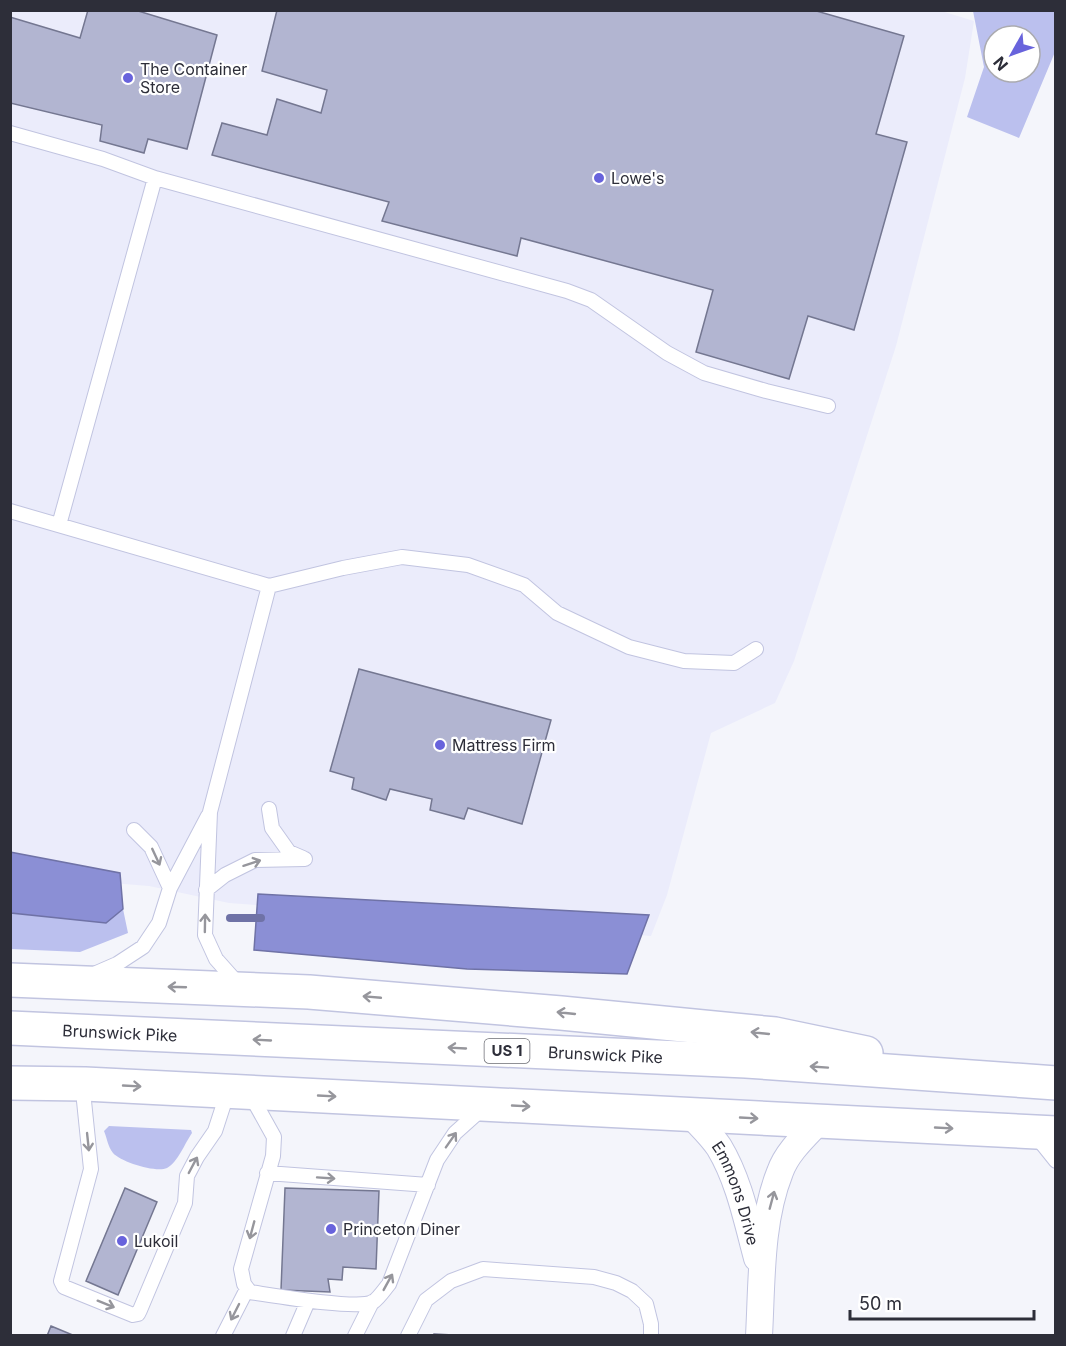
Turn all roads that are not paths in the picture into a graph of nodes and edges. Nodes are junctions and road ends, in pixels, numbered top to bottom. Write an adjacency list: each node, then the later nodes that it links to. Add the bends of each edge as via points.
1 (10, 133): 2 (lane)
2 (155, 178): 3 (lane, via 567,291 591,300 667,353 704,373); 5 (lane)
3 (828, 406)
4 (10, 511): 5 (lane)
5 (58, 525): 6 (lane)
6 (269, 586): 7 (lane, via 402,556 468,565 524,585 557,613 629,647 684,661 734,663); 9 (lane)
7 (756, 649)
8 (269, 809): 12 (lane, one-way to 8, via 255,860 305,859 289,852 272,828)
9 (210, 812): 11 (lane); 12 (lane)
10 (134, 830): 11 (lane, one-way to 11, via 152,847)
11 (170, 888): 14 (lane, via 159,923 143,947 117,964)
12 (206, 890): 15 (lane, one-way to 12, via 216,959 205,935)
13 (10, 980): 14 (highway)
14 (73, 983): 15 (highway, one-way to 14)
15 (243, 990): 17 (highway, one-way to 15, via 776,1035 561,1013)
16 (10, 1028): 17 (highway, Brunswick Pike / US 1, one-way to 16, via 746,1062)
17 (1003, 1080): 19 (highway, Brunswick Pike / US 1)
18 (10, 1083): 20 (highway)
19 (1056, 1083)
20 (85, 1084): 21 (highway, one-way to 21); 21 (lane, one-way to 21, via 91,1169 61,1281 64,1287 133,1315 140,1310 185,1203 187,1176)
21 (239, 1092): 22 (highway, one-way to 22); 27 (lane, via 274,1137)
22 (487, 1104): 23 (highway, one-way to 23); 28 (lane, one-way to 22, via 455,1133)
23 (691, 1115): 24 (highway, one-way to 24); 29 (street, Emmons Drive, via 726,1160)
24 (819, 1121): 25 (highway, one-way to 25); 29 (street, Emmons Drive, one-way to 24, via 765,1227 780,1171)
25 (1044, 1133): 26 (lane, via 1046,1147)
26 (1056, 1161)
27 (267, 1173): 28 (lane, one-way to 28); 30 (lane, one-way to 30, via 241,1269)
28 (428, 1185): 32 (lane, one-way to 28, via 389,1284)
29 (762, 1279): 38 (street, Emmons Drive)
30 (247, 1288): 31 (lane, via 250,1292); 33 (lane, one-way to 33)
31 (309, 1301): 32 (lane); 34 (lane)
32 (372, 1302): 35 (lane)
33 (223, 1335)
34 (293, 1335)
35 (355, 1335)
36 (408, 1335): 37 (lane, via 426,1300 452,1281 483,1269 594,1277 616,1283 646,1304)
37 (651, 1335)
38 (759, 1335)

